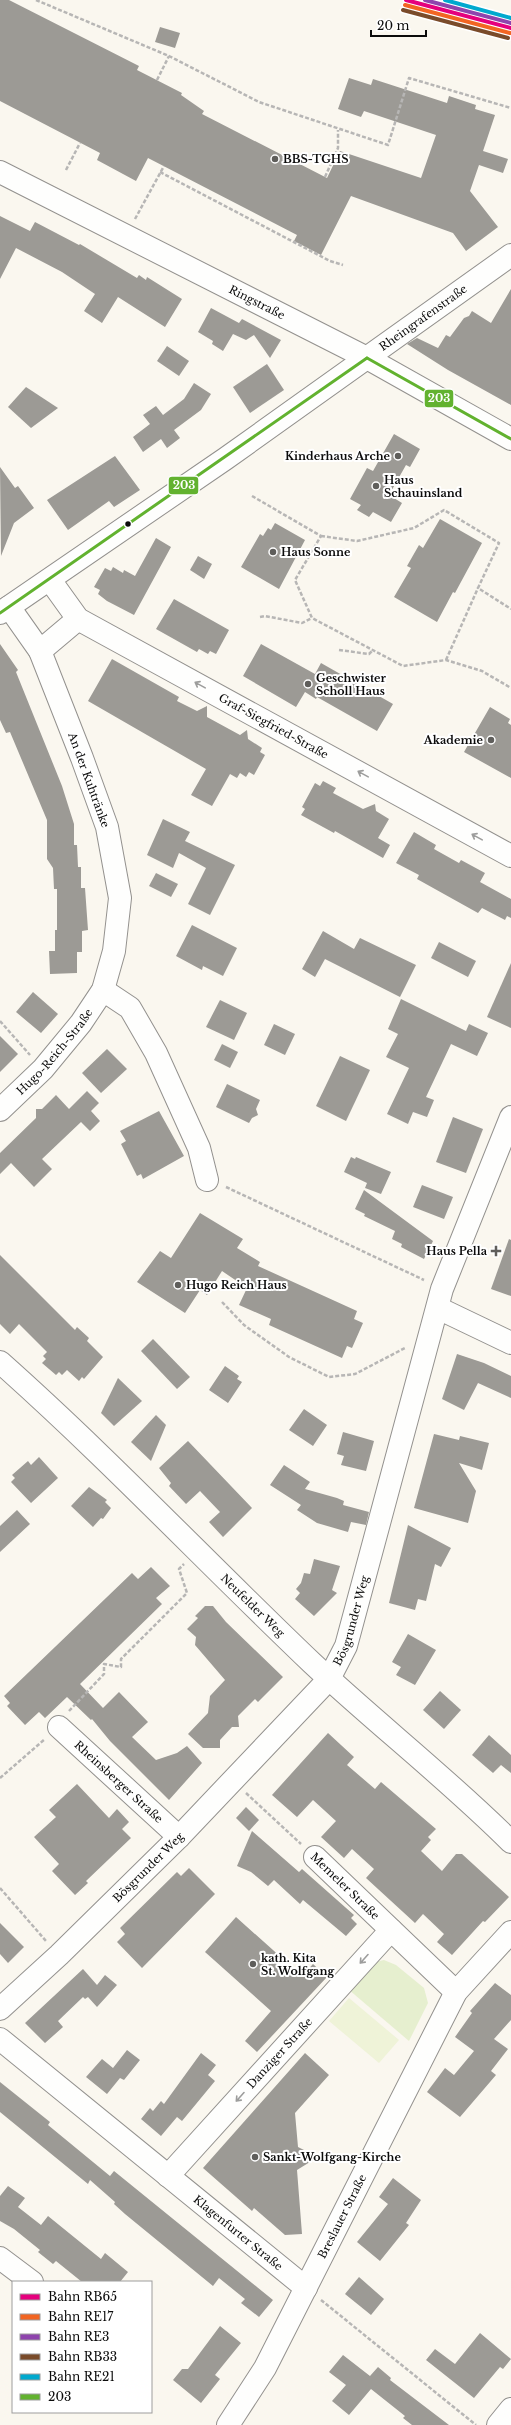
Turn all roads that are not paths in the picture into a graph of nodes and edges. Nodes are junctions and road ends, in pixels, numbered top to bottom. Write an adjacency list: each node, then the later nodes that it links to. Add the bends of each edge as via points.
1 (0, 172): 3 (street, Ringstraße)
2 (511, 255): 3 (street, Rheingrafenstraße)
3 (367, 358): 4 (street, Ringstraße); 5 (street, Rheingrafenstraße)
4 (511, 439)
5 (50, 580): 6 (street, Rheingrafenstraße); 7 (street, Graf-Siegfried-Straße)
6 (5, 610): 8 (street, An der Kuhtränke)
7 (78, 619): 8 (street); 9 (street, Graf-Siegfried-Straße, one-way to 7)
8 (40, 651): 10 (street, An der Kuhtränke, via 107,827 120,898 114,951)
9 (511, 856)
10 (103, 990): 11 (street, Hugo-Reich-Straße, via 82,1023 43,1069); 13 (street, via 130,1008 156,1053 199,1148)
11 (0, 1110)
12 (511, 1117): 14 (street, Bösgrunder Weg)
13 (206, 1180)
14 (440, 1299): 15 (street); 17 (street, Bösgrunder Weg, via 346,1646)
15 (511, 1343)
16 (0, 1362): 17 (street, Neufelder Weg, via 59,1414)
17 (329, 1679): 19 (street, Neufelder Weg); 20 (street, Bösgrunder Weg)
18 (59, 1727): 20 (street, Rheinsberger Straße)
19 (509, 1833)
20 (179, 1837): 25 (street, Bösgrunder Weg)
21 (315, 1857): 22 (street, Memeler Straße)
22 (391, 1930): 24 (street, Memeler Straße); 27 (street, Danziger Straße, one-way to 27)
23 (511, 1932): 24 (street, Breslauer Straße)
24 (456, 1992): 30 (street, Breslauer Straße)
25 (0, 2009)
26 (0, 2039): 27 (street, Klagenfurter Straße)
27 (168, 2176): 30 (street, Klagenfurter Straße)
28 (0, 2258): 29 (street)
29 (31, 2281)
30 (306, 2288): 32 (street, Breslauer Straße, via 264,2368)
31 (511, 2409): 33 (street)
32 (228, 2425)
33 (498, 2425)

